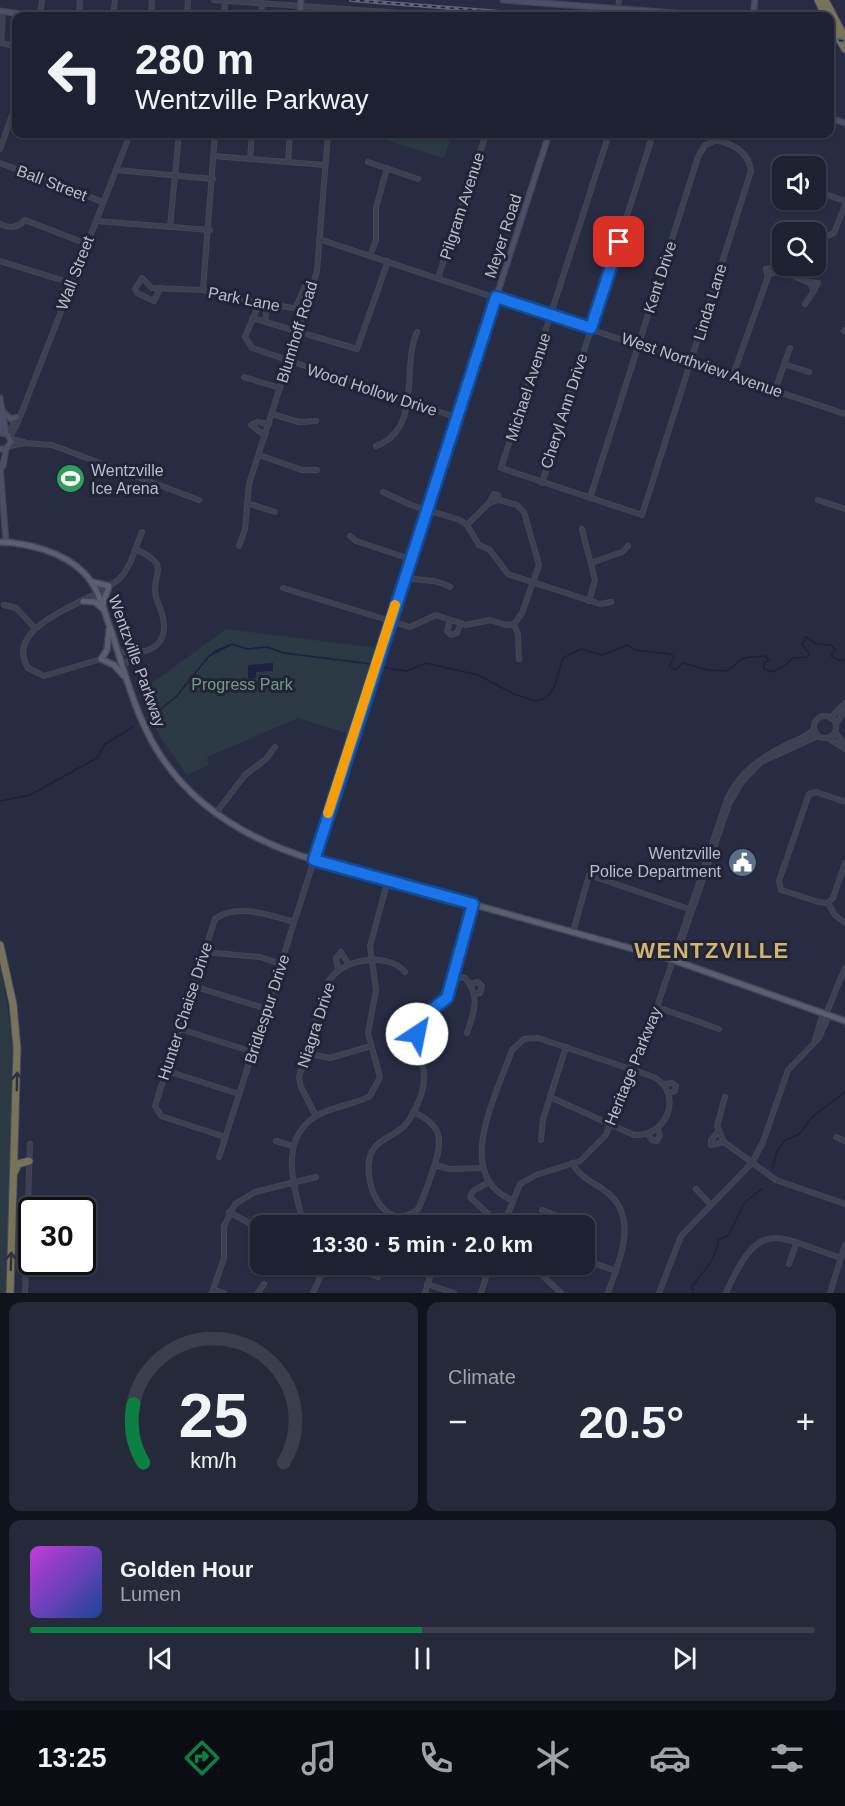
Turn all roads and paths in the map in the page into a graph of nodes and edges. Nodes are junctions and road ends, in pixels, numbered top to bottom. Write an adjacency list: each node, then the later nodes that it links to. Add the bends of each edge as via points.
1 (214, 0): 6 (street)
2 (301, 0): 8 (street)
3 (503, 0): 9 (street)
4 (597, 0): 9 (street)
5 (619, 0): 12 (street)
6 (225, 1): 7 (street)
7 (262, 3): 8 (street); 13 (street)
8 (300, 7): 10 (street); 14 (street)
9 (594, 8): 12 (street)
10 (339, 10): 15 (street)
11 (2, 11): 20 (street)
12 (618, 11): 16 (street)
13 (261, 12)
14 (300, 12)
15 (356, 12)
16 (637, 12)
17 (834, 17): 19 (highway)
18 (834, 31): 21 (highway)
19 (845, 38)
20 (0, 43)
21 (845, 49)
22 (12, 115): 34 (street)
23 (128, 138): 42 (street, Wall Street)
24 (179, 138): 43 (street)
25 (215, 138): 35 (street)
26 (252, 138): 36 (street)
27 (290, 138): 37 (street)
28 (328, 138): 40 (street, Blumhoff Road)
29 (485, 138): 59 (street, Pilgram Avenue)
30 (548, 138): 64 (street, Meyer Road)
31 (608, 138): 68 (street, Michael Avenue)
32 (652, 138): 71 (street, Cheryl Ann Drive)
33 (717, 140): 74 (street, Kent Drive, via 705,145 698,157); 76 (street, Linda Lane, via 750,160 751,171)
34 (0, 149)
35 (214, 156): 36 (street); 44 (street)
36 (250, 159): 37 (street)
37 (288, 162): 40 (street)
38 (368, 162): 41 (street)
39 (0, 163): 47 (street, Ball Street)
40 (326, 165): 54 (street, Blumhoff Road)
41 (387, 168): 45 (street); 56 (street, via 376,208 376,240)
42 (116, 170): 43 (street); 47 (street, Wall Street)
43 (175, 176): 44 (street); 51 (street)
44 (213, 179): 52 (street)
45 (418, 179)
46 (826, 195): 48 (street)
47 (103, 202): 49 (street, Wall Street)
48 (845, 203): 53 (street, via 834,233)
49 (96, 221): 51 (street); 55 (street, Wall Street)
50 (0, 224): 55 (street, via 20,226 25,220)
51 (170, 227): 52 (street)
52 (210, 230): 63 (street)
53 (826, 237)
54 (319, 239): 56 (street, West Northview Avenue); 61 (street, Blumhoff Road)
55 (87, 244): 60 (street, Wall Street)
56 (370, 256): 58 (street, West Northview Avenue)
57 (0, 261): 60 (street)
58 (387, 261): 59 (street, West Northview Avenue); 72 (street, via 357,349)
59 (438, 278): 64 (street, West Northview Avenue)
60 (71, 283): 89 (street, Wall Street)
61 (313, 284): 66 (street, Park Lane, via 306,284 296,307); 72 (street, Blumhoff Road)
62 (160, 288): 62 (street, Park Lane, via 154,301 135,289 142,278 149,286); 63 (street, Park Lane)
63 (203, 290): 65 (street, Park Lane)
64 (496, 297): 68 (street, West Northview Avenue); 90 (street, Meyer Road)
65 (260, 302): 66 (street, Park Lane); 69 (street)
66 (267, 304): 70 (street)
67 (805, 304): 80 (street, via 813,290 810,282 774,271 768,277)
68 (550, 315): 71 (street, West Northview Avenue); 102 (street, Michael Avenue, via 501,468)
69 (252, 318): 70 (street); 77 (street, Wood Hollow Drive, via 245,338 248,346)
70 (265, 321): 72 (street)
71 (591, 328): 74 (street, West Northview Avenue); 102 (street, Cheryl Ann Drive)
72 (298, 331): 77 (street, Blumhoff Road)
73 (417, 332): 85 (street, via 410,352 411,387)
74 (638, 344): 76 (street, West Northview Avenue); 105 (street, Kent Drive)
75 (789, 348): 78 (street)
76 (691, 361): 80 (street, West Northview Avenue); 105 (street, Linda Lane, via 642,515)
77 (289, 363): 82 (street, Blumhoff Road); 85 (street, Wood Hollow Drive)
78 (784, 364): 79 (street); 83 (street)
79 (809, 372)
80 (733, 375): 83 (street, West Northview Avenue)
81 (244, 377): 82 (street)
82 (280, 388): 87 (street, Blumhoff Road)
83 (775, 390): 88 (street, West Northview Avenue)
84 (0, 398): 86 (street)
85 (407, 402): 90 (street, Wood Hollow Drive); 96 (street, via 393,438)
86 (3, 410): 89 (street, via 11,419); 93 (street)
87 (272, 414): 91 (street, via 299,423); 92 (street, Blumhoff Road)
88 (845, 414)
89 (19, 415): 93 (street, Wall Street)
90 (455, 417): 109 (street, Meyer Road)
91 (316, 421)
92 (269, 424): 94 (street, Blumhoff Road); 94 (street, Blumhoff Road, via 258,422 251,426)
93 (5, 435): 95 (street); 97 (street)
94 (265, 436): 99 (street, Blumhoff Road)
95 (25, 442): 97 (street); 106 (street, via 75,452)
96 (376, 446)
97 (8, 447): 98 (street); 104 (street, via 3,457)
98 (0, 449)
99 (259, 455): 101 (street, via 302,470); 108 (street, Blumhoff Road)
100 (0, 464): 104 (street)
101 (316, 470)
102 (542, 483): 105 (street)
103 (383, 492): 109 (street)
104 (3, 496): 116 (street)
105 (590, 498)
106 (199, 500)
107 (818, 500): 110 (street)
108 (247, 503): 111 (street); 117 (street, Blumhoff Road)
109 (426, 509): 112 (street); 120 (street, Meyer Road)
110 (845, 509)
111 (275, 512)
112 (467, 525): 124 (street, via 473,539 490,550 502,570); 124 (street, via 489,503 499,500 517,505 524,512 538,559)
113 (582, 529): 121 (street)
114 (142, 532): 119 (street)
115 (350, 536): 120 (street)
116 (3, 542): 123 (main road, Wentzville Parkway, via 59,556)
117 (239, 546)
118 (628, 546): 121 (street)
119 (135, 549): 125 (street, via 124,573); 141 (street, via 150,556 157,566 155,591 164,626 158,644)
120 (410, 559): 122 (street, Meyer Road)
121 (591, 563): 130 (street, via 595,580)
122 (404, 577): 126 (street, via 439,580); 134 (street, Meyer Road)
123 (92, 582): 125 (main road); 128 (main road, Wentzville Parkway)
124 (533, 583): 130 (street); 137 (street)
125 (109, 586): 128 (street); 133 (main road)
126 (450, 587)
127 (283, 588): 134 (street)
128 (97, 593): 129 (street); 133 (main road, Wentzville Parkway)
129 (83, 601): 133 (main road); 138 (street)
130 (589, 601): 131 (street)
131 (611, 602)
132 (4, 605): 138 (street, via 16,608)
133 (103, 607): 139 (main road, Wentzville Parkway)
134 (390, 620): 135 (street, via 410,627 436,615); 158 (street, Meyer Road)
135 (450, 620): 136 (street); 136 (street, via 447,631 451,635 457,633)
136 (461, 623): 137 (street, via 490,620)
137 (514, 624): 143 (street)
138 (34, 627): 142 (street, via 24,642 25,663 34,673 44,676)
139 (110, 627): 140 (main road, Wentzville Parkway); 142 (main road)
140 (118, 651): 141 (street); 144 (main road, Wentzville Parkway)
141 (133, 655): 144 (street)
142 (102, 659): 145 (main road)
143 (519, 659)
144 (123, 667): 145 (main road, Wentzville Parkway)
145 (128, 680): 157 (main road, Wentzville Parkway, via 157,750 190,790)
146 (845, 703): 148 (street)
147 (845, 710): 149 (street)
148 (830, 718): 149 (street); 150 (street, via 819,718)
149 (836, 724): 151 (street)
150 (814, 729): 152 (street); 163 (street, via 759,759 738,779 725,804)
151 (835, 731): 153 (street); 155 (street)
152 (818, 736): 153 (street); 163 (street, via 761,762 741,783 729,804)
153 (828, 738): 155 (street)
154 (275, 747): 157 (street, via 245,775)
155 (845, 747)
156 (845, 802): 161 (street, via 816,792 809,794 779,881 781,890)
157 (216, 813): 158 (main road, Wentzville Parkway, via 261,842)
158 (314, 860): 160 (main road, Wentzville Parkway); 164 (street, Bridlespur Drive)
159 (845, 863): 161 (street)
160 (388, 880): 162 (main road, Wentzville Parkway); 169 (street, via 370,946)
161 (828, 903): 165 (street)
162 (473, 904): 166 (main road, Wentzville Parkway); 176 (street)
163 (691, 910): 166 (street, via 589,875); 170 (street, Heritage Parkway)
164 (294, 922): 168 (street, Hunter Chaise Drive, via 265,913 225,911 215,919); 171 (street, Bridlespur Drive)
165 (845, 922)
166 (573, 932): 170 (main road, Wentzville Parkway)
167 (0, 945): 212 (highway, one-way to 167, via 16,1031)
168 (204, 952): 171 (street); 178 (street, Hunter Chaise Drive)
169 (371, 960): 172 (street, Niagra Drive); 175 (street, via 398,964); 187 (street, via 376,990 368,1020)
170 (673, 960): 180 (street, Heritage Parkway); 182 (main road, Wentzville Parkway)
171 (281, 963): 181 (street, Bridlespur Drive)
172 (349, 965): 174 (street, Niagra Drive); 174 (street, Niagra Drive, via 341,952 336,958)
173 (845, 968): 182 (street)
174 (338, 969): 190 (street, Niagra Drive, via 328,982)
175 (405, 972)
176 (454, 976): 177 (street, via 465,978); 198 (street, via 447,998 424,1016 418,1027 425,1079)
177 (470, 984): 179 (street); 179 (street, via 478,982 482,986 480,993)
178 (194, 986): 181 (street); 184 (street, Hunter Chaise Drive)
179 (475, 994): 186 (street, via 476,1007)
180 (657, 1007): 185 (street); 191 (street, Heritage Parkway)
181 (267, 1009): 189 (street, Bridlespur Drive)
182 (826, 1014): 183 (main road, Wentzville Parkway); 216 (street, via 822,1033 788,1070 763,1143)
183 (845, 1021)
184 (180, 1029): 189 (street); 192 (street, Hunter Chaise Drive)
185 (719, 1029)
186 (467, 1033)
187 (371, 1047): 190 (street, via 330,1059); 199 (street, via 380,1077 370,1096)
188 (566, 1047): 191 (street); 196 (street); 218 (street, via 530,1038 521,1040 512,1050 482,1138)
189 (253, 1052): 195 (street, Bridlespur Drive)
190 (305, 1053): 199 (street, Niagra Drive, via 299,1077)
191 (631, 1069): 193 (street); 200 (street, Heritage Parkway)
192 (167, 1071): 195 (street); 204 (street, Hunter Chaise Drive, via 155,1106 158,1113)
193 (664, 1084): 194 (street); 194 (street, via 676,1086)
194 (669, 1093): 201 (street, via 670,1104)
195 (239, 1094): 204 (street, Bridlespur Drive)
196 (550, 1097): 200 (street); 206 (street)
197 (726, 1097): 202 (street)
198 (413, 1112): 217 (street, via 430,1121 439,1136); 217 (street, via 403,1128 380,1141 372,1152 369,1172 379,1206 392,1216 411,1214 422,1200)
199 (316, 1116): 211 (street, via 303,1128)
200 (612, 1124): 203 (street, via 634,1135); 215 (street, Heritage Parkway, via 597,1146)
201 (658, 1129): 203 (street); 203 (street, via 657,1141)
202 (718, 1132): 209 (street); 209 (street, via 711,1145)
203 (648, 1135)
204 (225, 1137): 213 (street, Bridlespur Drive)
205 (836, 1137): 208 (street)
206 (541, 1140)
207 (276, 1141): 211 (street)
208 (845, 1141)
209 (724, 1142): 216 (street)
210 (30, 1144): 214 (street)
211 (293, 1146): 222 (street, via 290,1161)
212 (15, 1147): 214 (highway, via 20,1157); 219 (highway)
213 (219, 1157)
214 (29, 1161): 219 (highway, via 18,1164); 250 (street)
215 (573, 1163): 224 (street, Heritage Parkway, via 528,1178); 239 (street, via 581,1176 614,1198 624,1218 625,1239)
216 (752, 1163): 225 (street); 226 (street, via 781,1183)
217 (435, 1165): 218 (street, via 449,1169)
218 (482, 1168): 221 (street)
219 (14, 1173): 249 (highway, one-way to 219)
220 (316, 1177): 222 (street)
221 (489, 1182): 224 (street); 230 (street, via 470,1193)
222 (294, 1183): 228 (street, via 242,1197); 229 (street)
223 (696, 1189): 225 (street)
224 (512, 1200): 231 (street, Heritage Parkway)
225 (710, 1204): 259 (street, via 681,1236)
226 (845, 1204)
227 (542, 1210): 232 (street)
228 (229, 1212): 233 (street); 248 (street, via 224,1226 224,1258)
229 (301, 1215)
230 (489, 1215)
231 (507, 1215)
232 (555, 1215)
233 (250, 1223)
234 (796, 1244): 236 (street); 238 (street); 260 (street, via 770,1237 757,1243)
235 (845, 1245): 236 (street)
236 (841, 1258): 261 (street)
237 (595, 1263): 239 (street)
238 (789, 1264)
239 (616, 1271): 258 (street)
240 (321, 1275): 253 (street)
241 (371, 1275): 245 (street)
242 (431, 1275): 247 (street)
243 (487, 1275): 256 (street)
244 (542, 1275): 257 (street)
245 (378, 1277)
246 (264, 1284): 252 (street)
247 (428, 1284): 254 (street); 255 (street)
248 (213, 1291): 251 (street)
249 (10, 1293)
250 (25, 1293)
251 (224, 1293)
252 (258, 1293)
253 (313, 1293)
254 (425, 1293)
255 (454, 1293)
256 (481, 1293)
257 (561, 1293)
258 (608, 1293)
259 (659, 1293)
260 (726, 1293)
261 (830, 1293)

